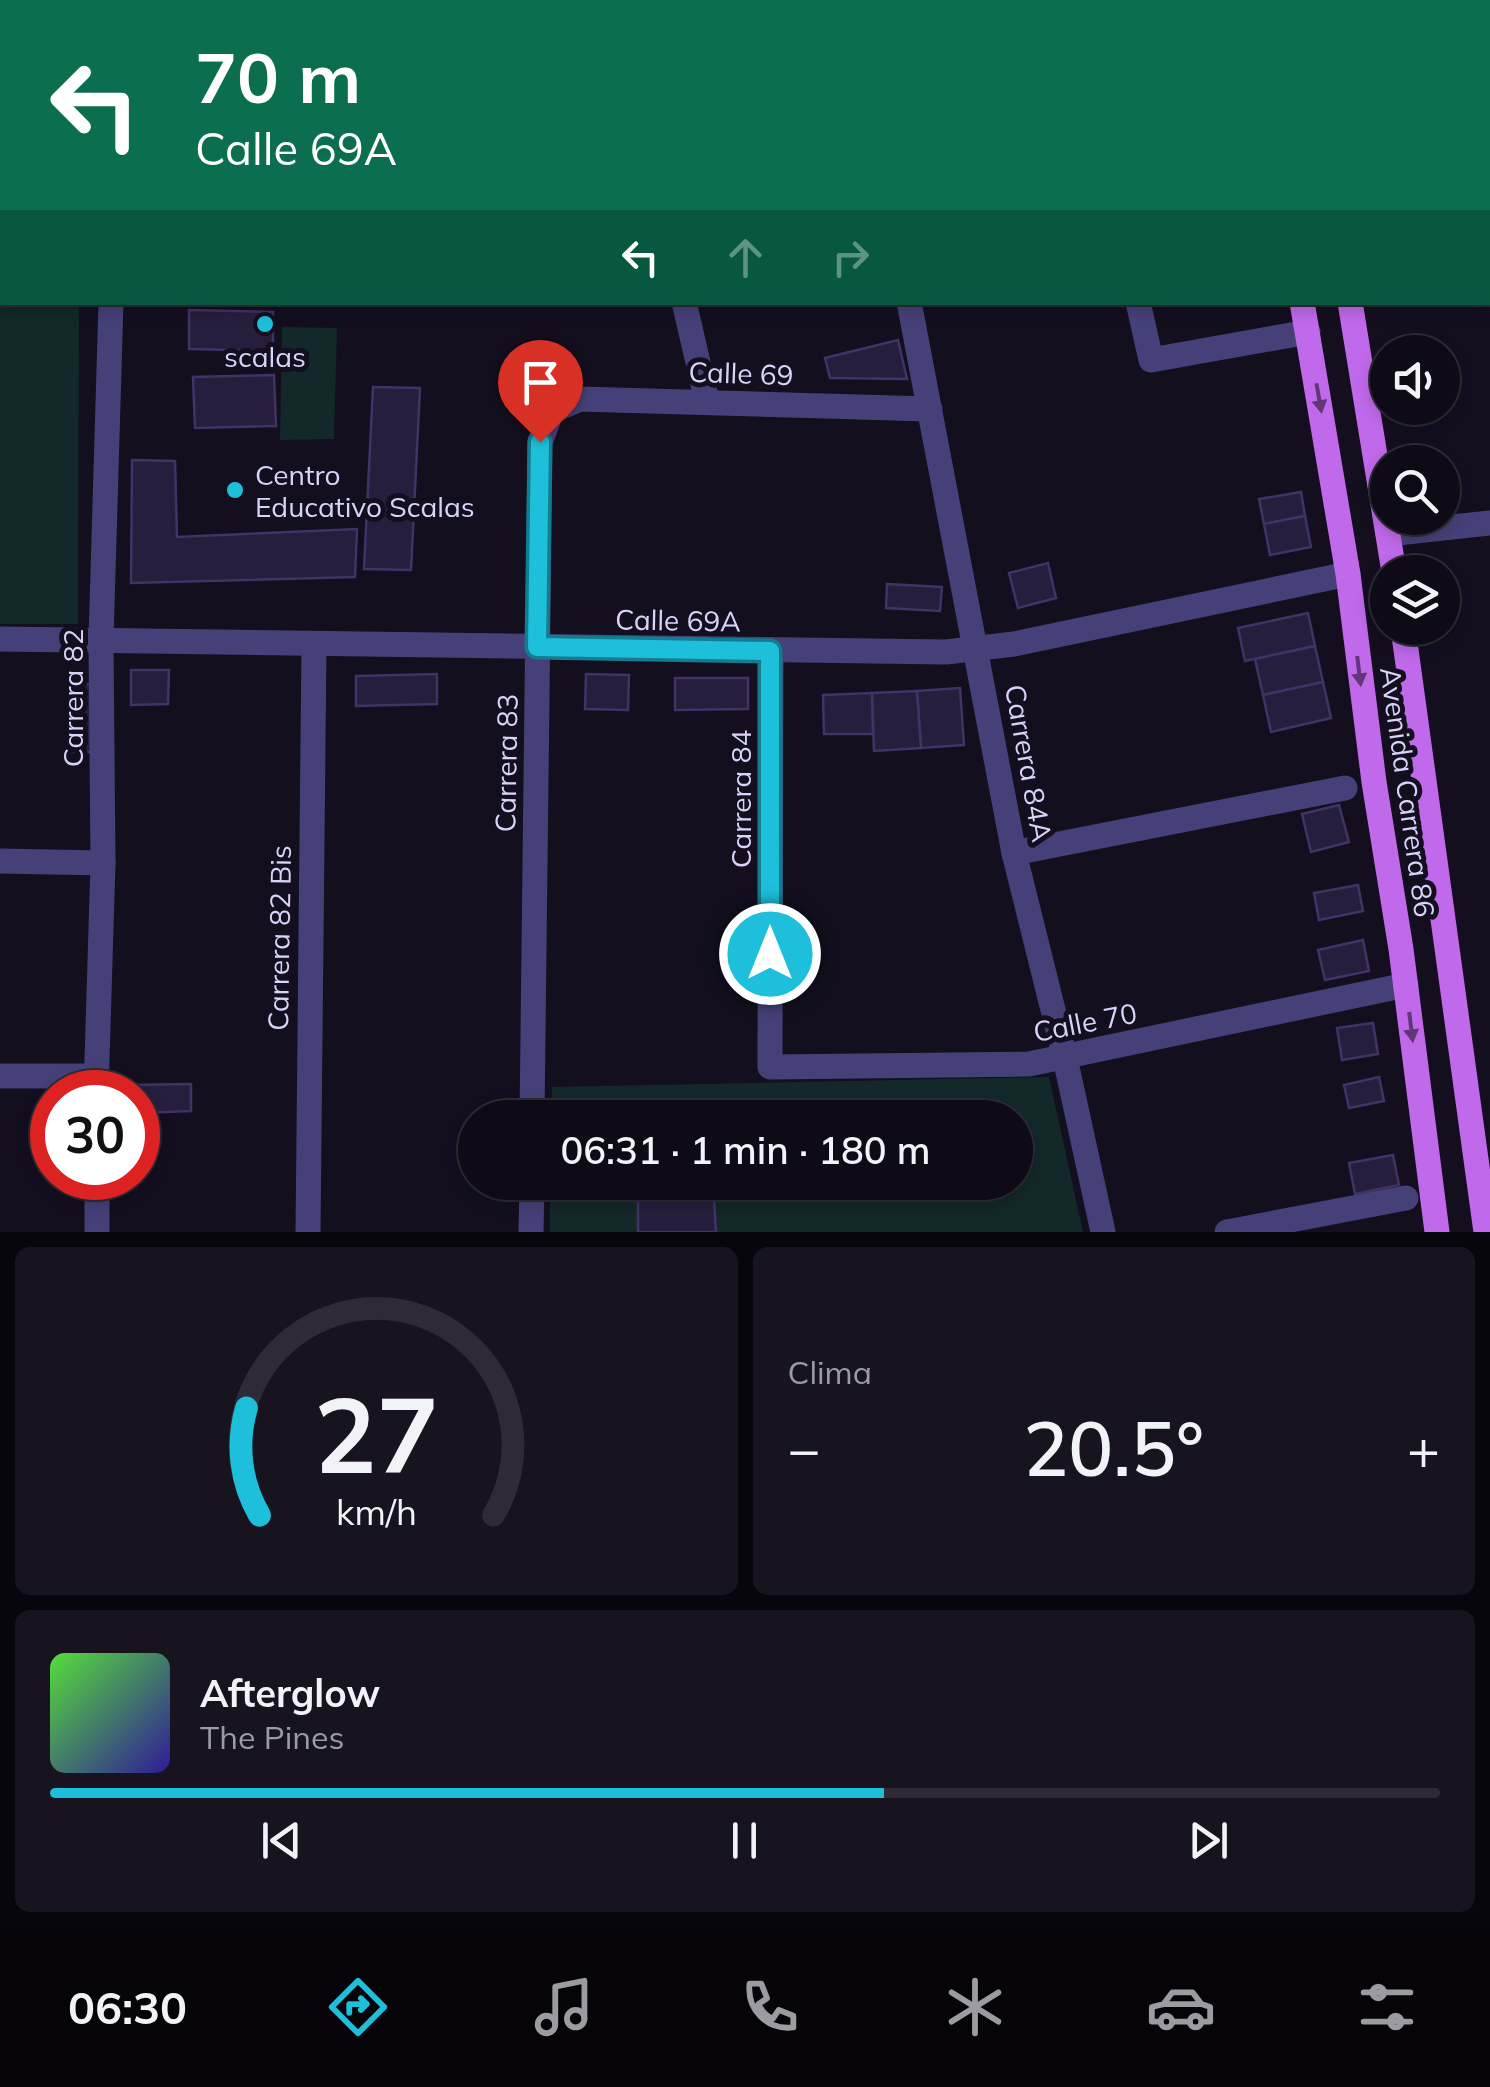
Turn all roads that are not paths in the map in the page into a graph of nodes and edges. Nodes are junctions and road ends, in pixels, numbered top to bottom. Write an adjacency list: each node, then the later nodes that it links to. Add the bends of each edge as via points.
1 (111, 305): 16 (street, Carrera 82)
2 (685, 305): 8 (street)
3 (910, 305): 9 (street, Carrera 84A)
4 (1139, 305): 7 (street, via 1151,360)
5 (1303, 305): 7 (main road, Avenida Carrera 86)
6 (1350, 305): 11 (main road)
7 (1308, 332): 14 (main road, Avenida Carrera 86, one-way to 14)
8 (707, 401): 9 (street, Calle 69); 10 (street, Calle 69, via 580,400)
9 (930, 409): 20 (street, Carrera 84A)
10 (552, 412): 19 (street, Carrera 83, via 540,442)
11 (1373, 445)
12 (1490, 523): 13 (street)
13 (1460, 526)
14 (1348, 574): 20 (street, Calle 69A); 26 (main road, Avenida Carrera 86, one-way to 26)
15 (0, 638): 16 (street, Calle 69A)
16 (101, 640): 17 (street, Calle 69A); 25 (street, Carrera 82)
17 (314, 644): 19 (street, Calle 69A); 37 (street, Carrera 82 Bis)
18 (1405, 645): 42 (main road, Avenida Carrera 86)
19 (537, 647): 21 (street, Calle 69A); 32 (street, Carrera 83)
20 (977, 649): 21 (street, Calle 69A); 23 (street, Carrera 84A)
21 (770, 651): 28 (street, Carrera 84)
22 (1345, 788): 23 (street)
23 (1014, 853): 27 (street, Carrera 84A)
24 (0, 861): 25 (street)
25 (103, 863): 29 (street, Carrera 82)
26 (1406, 985): 27 (street, Calle 70); 41 (main road, Avenida Carrera 86, one-way to 41)
27 (1065, 1058): 28 (street, Calle 70); 39 (street, Carrera 84A)
28 (770, 1067)
29 (96, 1070)
30 (0, 1076): 31 (street)
31 (30, 1078)
32 (532, 1100)
33 (1406, 1198): 40 (street)
34 (97, 1200): 36 (street)
35 (532, 1200): 38 (street)
36 (97, 1232)
37 (308, 1232)
38 (531, 1232)
39 (1103, 1232)
40 (1228, 1232)
41 (1437, 1232)
42 (1486, 1232)

